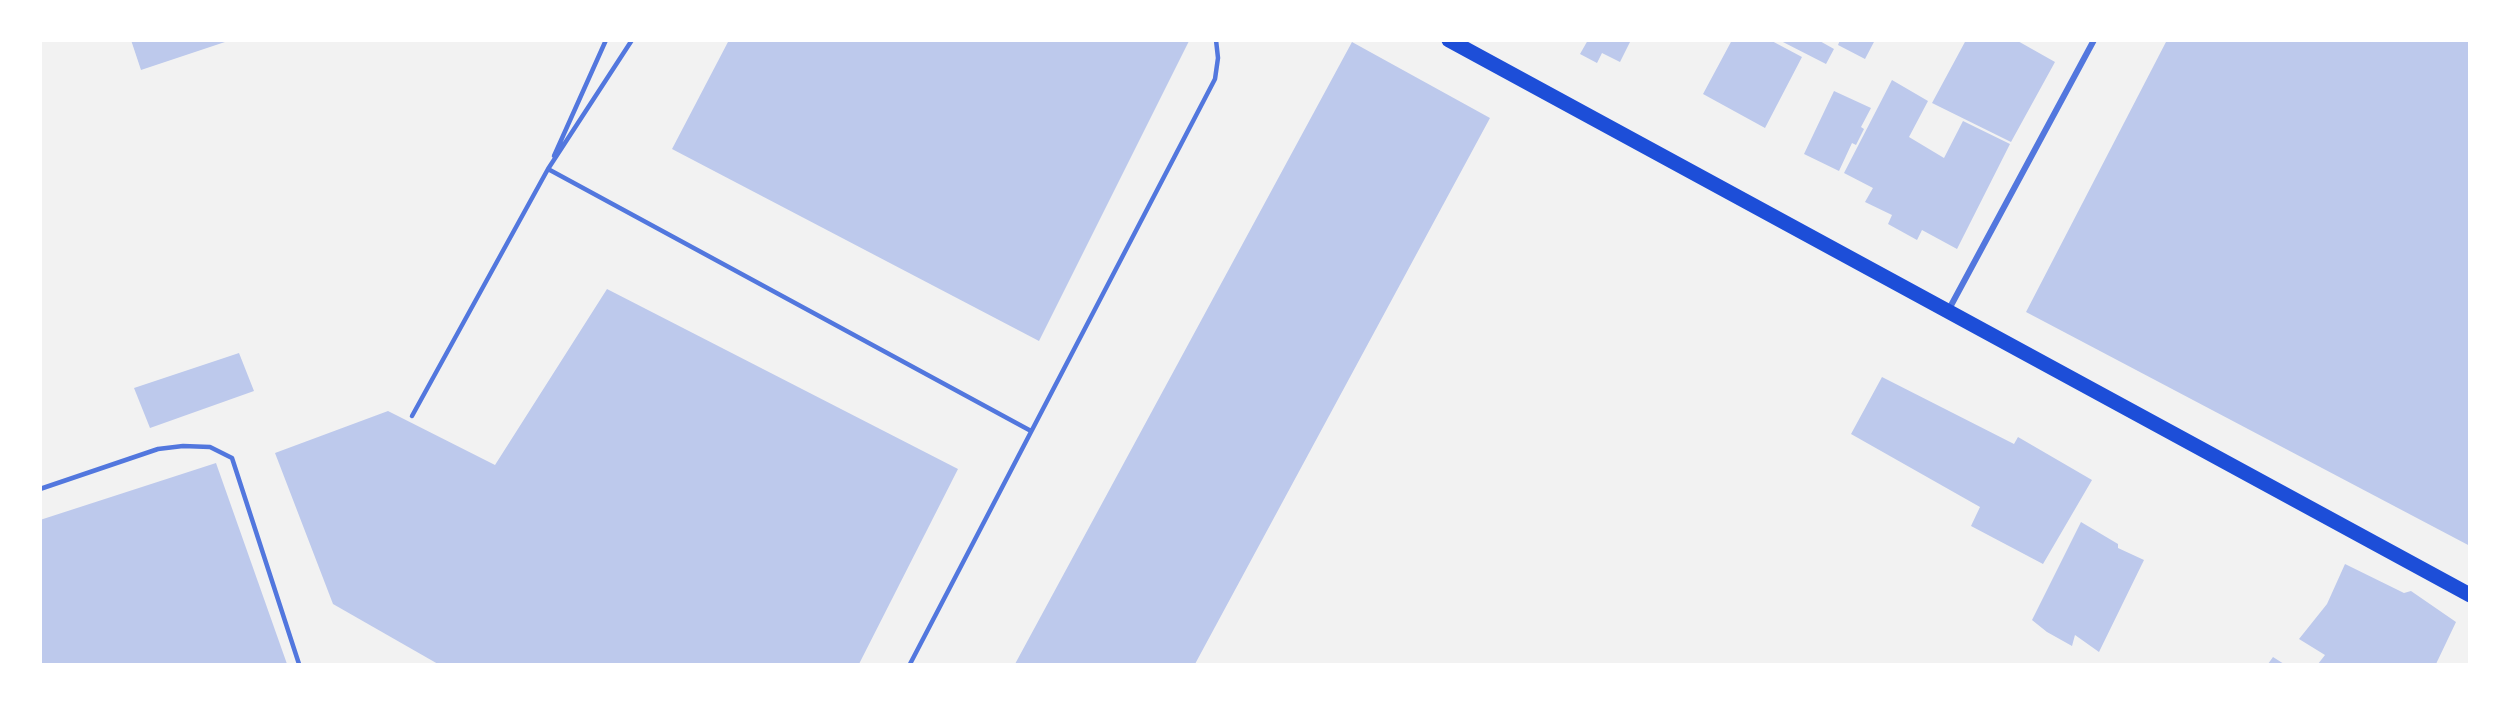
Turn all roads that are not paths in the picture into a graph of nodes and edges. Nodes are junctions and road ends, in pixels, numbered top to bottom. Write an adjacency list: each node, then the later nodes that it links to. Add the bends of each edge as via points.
1 (606, 40): 6 (lane)
2 (632, 40): 6 (lane)
3 (1216, 40): 9 (lane, via 1215,79)
4 (1449, 40): 7 (main road)
5 (2094, 40): 7 (street)
6 (548, 169): 8 (lane); 9 (lane)
7 (1948, 311): 11 (main road)
8 (412, 416)
9 (1031, 431): 13 (lane)
10 (40, 489): 12 (lane, via 158,448 210,447 232,458)
11 (2469, 595)
12 (300, 664)
13 (910, 664)

